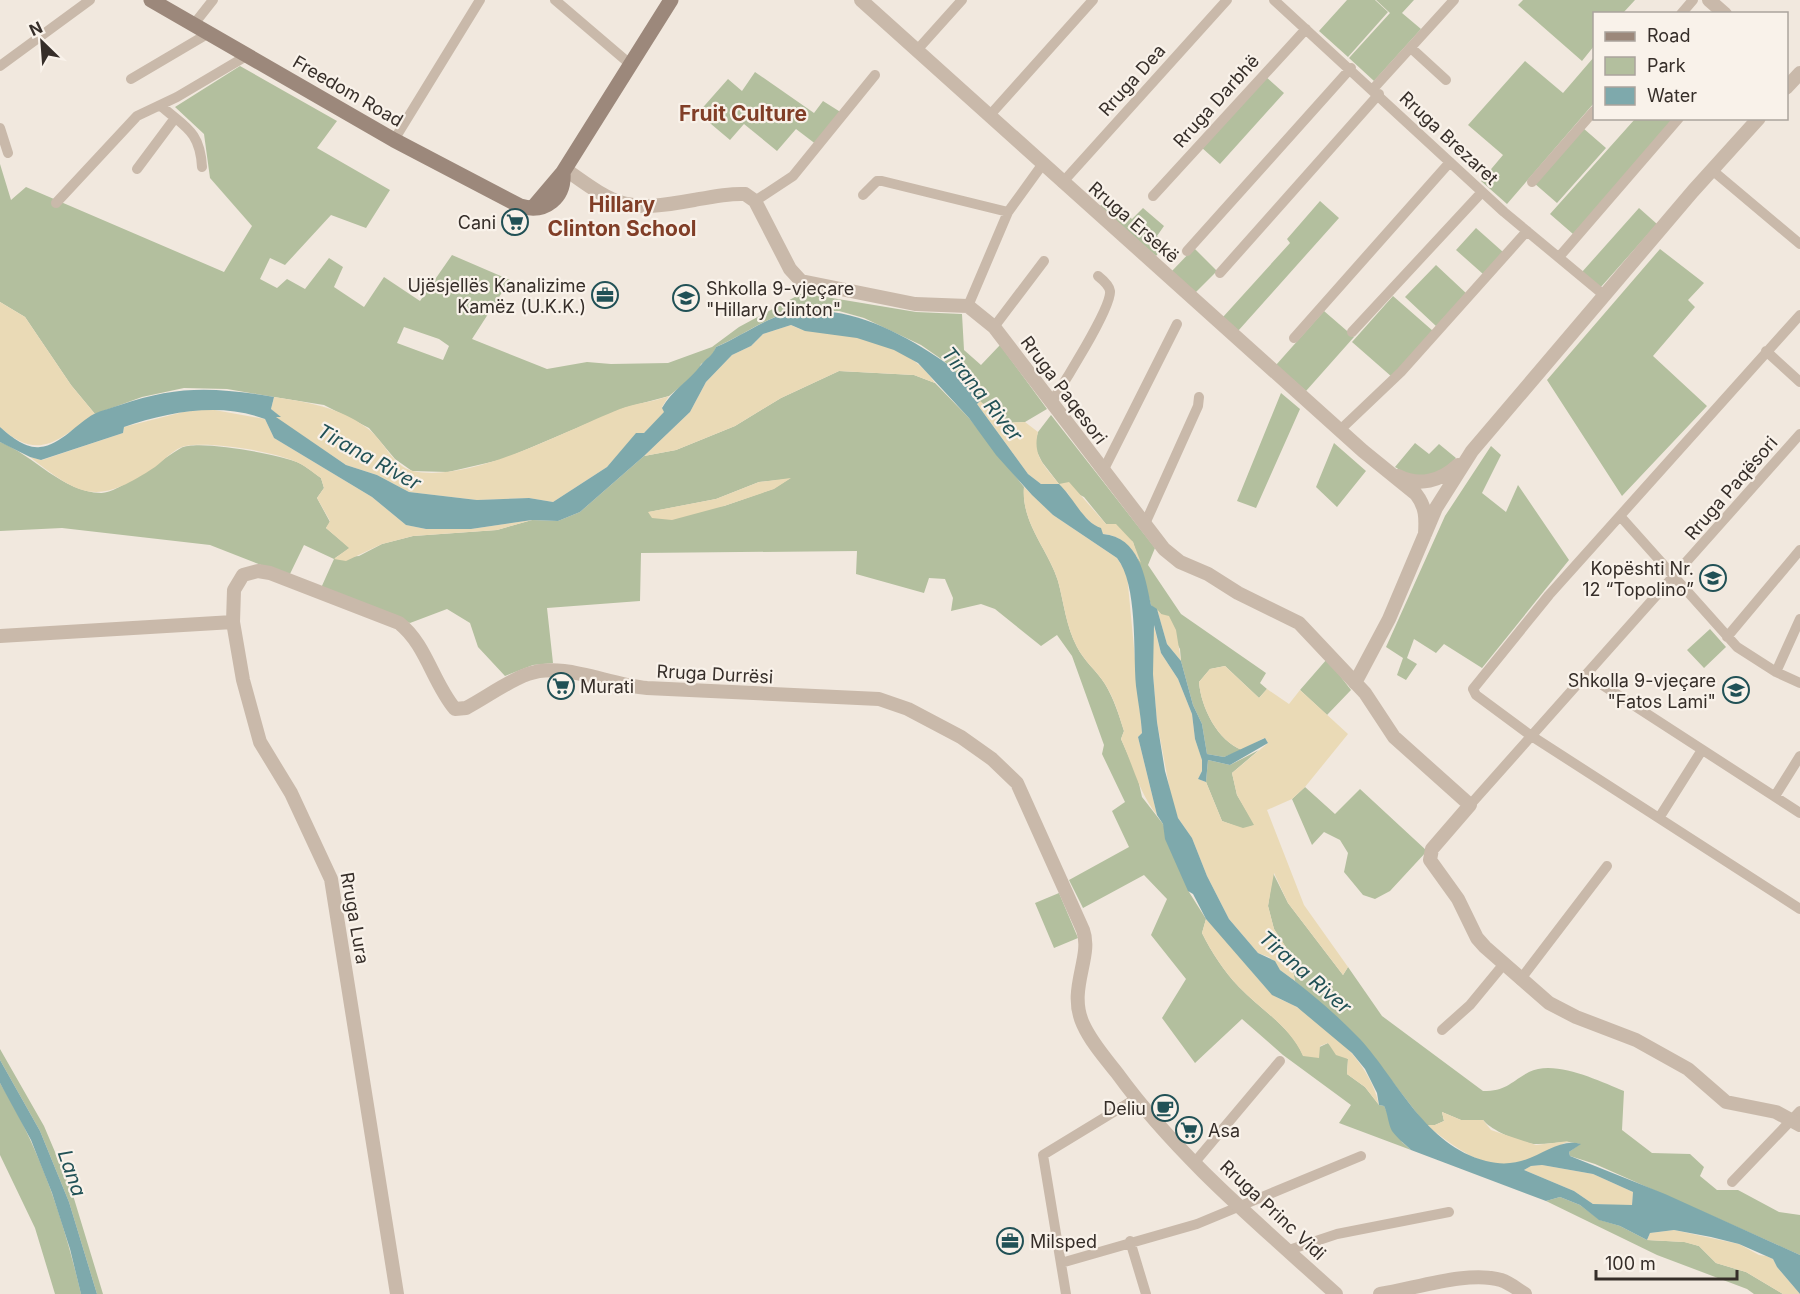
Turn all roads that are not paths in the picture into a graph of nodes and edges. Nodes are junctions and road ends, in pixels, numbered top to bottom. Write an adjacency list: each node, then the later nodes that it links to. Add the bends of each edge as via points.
1 (90, 0): 24 (street)
2 (151, 0): 17 (main road, Freedom Road)
3 (213, 0): 17 (street)
4 (480, 0): 39 (street)
5 (555, 0): 23 (street)
6 (671, 0): 23 (main road)
7 (861, 0): 21 (street, Rruga Ersekë)
8 (962, 0): 21 (street)
9 (1094, 0): 34 (street)
10 (1227, 0): 48 (street, Rruga Dea)
11 (1274, 0): 18 (street, Rruga Brezaret)
12 (1454, 0): 20 (street)
13 (1693, 0): 15 (street)
14 (1709, 0): 16 (street)
15 (1683, 12)
16 (1723, 12)
17 (194, 24): 19 (main road, Freedom Road)
18 (1306, 29): 25 (street, Rruga Brezaret); 51 (street, Rruga Darbhë)
19 (209, 33): 22 (main road, Freedom Road); 28 (street)
20 (1411, 48): 29 (street); 31 (street)
21 (918, 49): 34 (street, Rruga Ersekë)
22 (248, 55): 32 (street); 39 (main road, Freedom Road)
23 (630, 64): 45 (main road)
24 (0, 66)
25 (1351, 68): 31 (street, Rruga Brezaret); 57 (street)
26 (875, 75): 52 (street, via 793,176)
27 (1799, 75): 30 (street)
28 (131, 79)
29 (1446, 80)
30 (1788, 86)
31 (1376, 92): 41 (street, Rruga Brezaret); 60 (street)
32 (160, 105): 35 (street); 53 (street, via 129,123)
33 (1593, 112): 47 (street)
34 (990, 115): 42 (street, Rruga Ersekë)
35 (175, 118): 43 (street, via 197,139); 44 (street)
36 (1677, 120): 58 (street)
37 (1757, 120): 46 (street)
38 (0, 128): 40 (street)
39 (394, 140): 45 (main road, Freedom Road, via 530,208 544,207 559,196)
40 (8, 153)
41 (1450, 162): 49 (street, Rruga Brezaret); 68 (street)
42 (1042, 165): 48 (street, Rruga Ersekë); 54 (street)
43 (202, 167)
44 (136, 169)
45 (564, 170): 52 (street, via 598,193 625,204 658,207 737,193)
46 (1712, 170): 56 (street); 62 (street)
47 (1532, 182)
48 (1062, 183): 73 (street, Rruga Ersekë)
49 (1482, 192): 55 (street, Rruga Brezaret); 67 (street)
50 (863, 195): 54 (street, via 873,183 882,181)
51 (1153, 196)
52 (754, 201): 63 (street, via 790,269 801,281 915,304)
53 (56, 203)
54 (1008, 212): 63 (street)
55 (1527, 231): 58 (street, Rruga Brezaret); 73 (street, via 1381,393)
56 (1800, 244)
57 (1187, 251)
58 (1559, 256): 62 (street, Rruga Brezaret)
59 (1044, 261): 66 (street)
60 (1220, 273)
61 (1098, 276): 72 (street, via 1108,285 1109,296 1083,352)
62 (1605, 296): 75 (street)
63 (968, 306): 66 (street, Rruga Paqesori)
64 (1800, 315): 69 (street)
65 (1177, 324): 76 (street)
66 (994, 327): 72 (street, Rruga Paqesori)
67 (1353, 332)
68 (1294, 338)
69 (1766, 351): 70 (street); 79 (street)
70 (1800, 382)
71 (1199, 397): 80 (street)
72 (1051, 403): 76 (street, Rruga Paqesori)
73 (1340, 430): 77 (street, Rruga Ersekë, via 1386,470)
74 (1800, 434): 84 (street, Rruga Paqësori)
75 (1472, 451): 77 (street, via 1451,472); 78 (street)
76 (1103, 471): 80 (street, Rruga Paqesori)
77 (1418, 488): 78 (street, via 1434,500); 81 (street, via 1426,515)
78 (1442, 497): 81 (street)
79 (1620, 516): 84 (street); 93 (street, via 1473,689 1476,696)
80 (1144, 526): 92 (street, Rruga Paqesori, via 1180,562 1299,623)
81 (1425, 534): 92 (street, via 1389,619)
82 (1800, 550): 88 (street)
83 (250, 572): 86 (street, Rruga Lura, via 236,584); 103 (street, Rruga Durrësi, via 270,573 399,623 415,639 455,709 466,708 530,673 556,669 627,686 879,699 908,709 976,747 1017,783 1086,937)
84 (1674, 577): 88 (street); 90 (street, Rruga Paqësori)
85 (1800, 619): 89 (street)
86 (233, 622): 87 (street); 117 (street, Rruga Lura, via 253,724 332,879)
87 (0, 636)
88 (1727, 637): 89 (street)
89 (1776, 672): 91 (street)
90 (1587, 675): 93 (street, Rruga Paqësori); 94 (street)
91 (1800, 682)
92 (1355, 683): 97 (street, Rruga Paqesori, via 1394,737)
93 (1530, 735): 97 (street, Rruga Paqësori); 99 (street)
94 (1702, 750): 96 (street); 99 (street)
95 (1800, 756): 96 (street)
96 (1775, 796): 98 (street)
97 (1470, 805): 102 (street, via 1432,849 1430,860 1464,909 1477,938)
98 (1800, 813)
99 (1659, 818): 101 (street)
100 (1607, 866): 104 (street)
101 (1800, 908)
102 (1503, 965): 104 (street); 105 (street, via 1470,1005)
103 (1079, 973): 107 (street, Rruga Princ Vidi, via 1077,997 1082,1023)
104 (1520, 980): 108 (street, via 1549,1003 1636,1040 1688,1069 1726,1102)
105 (1442, 1030)
106 (1280, 1061): 110 (street)
107 (1135, 1099): 110 (street, Rruga Princ Vidi); 116 (street, via 1043,1155)
108 (1797, 1118): 111 (street)
109 (1361, 1156): 112 (street)
110 (1195, 1162): 112 (street, Rruga Princ Vidi)
111 (1732, 1182)
112 (1242, 1207): 114 (street, via 1197,1224); 115 (street, Rruga Princ Vidi)
113 (1449, 1212): 115 (street, via 1337,1234)
114 (1130, 1241): 116 (street); 119 (street)
115 (1289, 1250): 120 (street, Rruga Princ Vidi)
116 (1061, 1263): 118 (street)
117 (397, 1294)
118 (1066, 1294)
119 (1146, 1294)
120 (1336, 1294)
121 (1380, 1294): 122 (street, via 1482,1278 1499,1280)
122 (1525, 1294)

